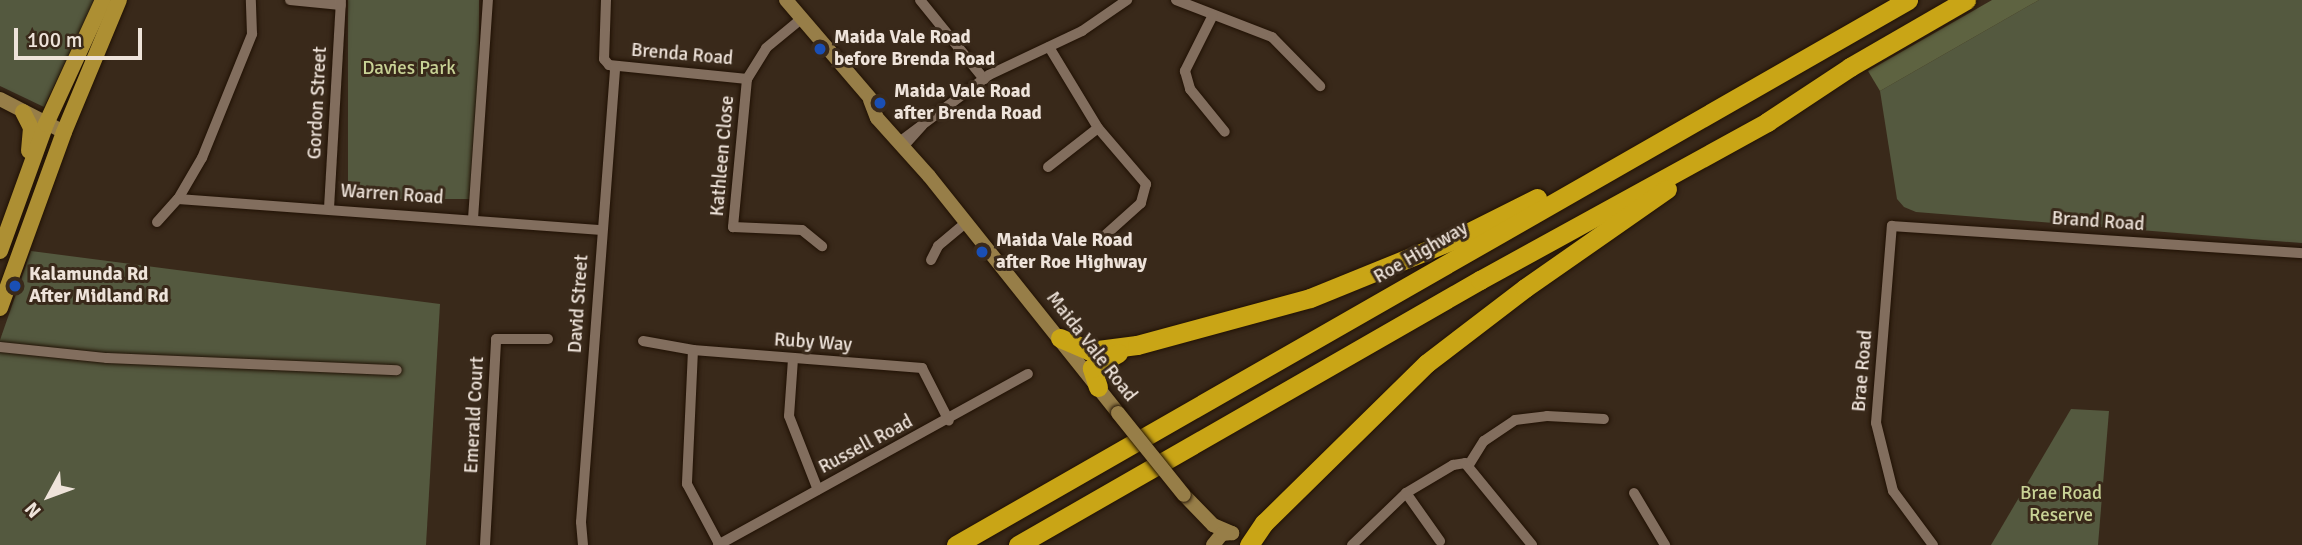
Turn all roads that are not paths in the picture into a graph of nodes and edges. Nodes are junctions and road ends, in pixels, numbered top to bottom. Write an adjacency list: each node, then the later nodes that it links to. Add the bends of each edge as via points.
1 (103, 0): 23 (main road)
2 (119, 0): 26 (main road)
3 (251, 0): 31 (street, via 252,34 202,158)
4 (290, 0): 12 (street)
5 (488, 0): 34 (street)
6 (606, 0): 17 (street, via 604,59)
7 (786, 0): 15 (main road, Maida Vale Road)
8 (1127, 0): 16 (street, via 1095,24)
9 (1176, 0): 14 (street)
10 (1908, 0): 29 (highway, Roe Highway)
11 (1966, 0): 24 (highway, via 1850,67)
12 (341, 2): 32 (street, Gordon Street)
13 (926, 2): 19 (street)
14 (1213, 15): 20 (street, via 1272,37); 27 (street, via 1185,71 1190,89)
15 (801, 19): 18 (street, Brenda Road, via 766,48); 28 (main road, Maida Vale Road, via 870,100 874,114)
16 (1049, 47): 19 (street); 25 (street)
17 (615, 66): 18 (street, Brenda Road); 38 (street, David Street)
18 (747, 79): 40 (street, Kathleen Close, via 733,227 802,230)
19 (984, 79): 28 (street)
20 (1320, 86)
21 (0, 99): 22 (main road)
22 (20, 110): 23 (main road); 33 (main road, via 32,139)
23 (48, 121): 26 (main road); 33 (main road)
24 (1767, 122): 68 (highway); 70 (highway, via 1525,288 1427,363)
25 (1098, 128): 30 (street); 39 (street, via 1142,177 1146,191 1141,204)
26 (65, 129): 44 (main road)
27 (1225, 132)
28 (903, 143): 36 (main road, Maida Vale Road)
29 (1641, 152): 48 (highway, via 1453,240 1310,298); 67 (highway, Roe Highway)
30 (1048, 167)
31 (178, 199): 32 (street, Warren Road); 35 (street)
32 (329, 208): 34 (street, Warren Road)
33 (13, 211): 41 (main road)
34 (473, 219): 38 (street, Warren Road)
35 (157, 222)
36 (967, 222): 43 (street, via 938,246); 45 (main road, Maida Vale Road)
37 (1892, 226): 42 (street, Brand Road); 74 (street, Brae Road, via 1876,423 1893,491)
38 (602, 230): 65 (street, David Street)
39 (1102, 239)
40 (822, 247)
41 (0, 251)
42 (2302, 253)
43 (930, 260)
44 (0, 309)
45 (1060, 338): 48 (highway, via 1090,351); 54 (main road, Maida Vale Road)
46 (548, 339): 64 (street, Emerald Court, via 496,339)
47 (643, 341): 50 (street, Ruby Way)
48 (1137, 345): 54 (highway, via 1093,366)
49 (0, 347): 52 (street, via 107,358)
50 (693, 351): 51 (street, Ruby Way); 66 (street, via 687,484)
51 (793, 359): 56 (street, Ruby Way, via 922,368); 58 (street, via 789,416)
52 (397, 370)
53 (1028, 374): 56 (street, Russell Road)
54 (1098, 387): 61 (main road, Maida Vale Road, bridge)
55 (1604, 419): 57 (street, via 1515,419 1484,441)
56 (949, 421): 58 (street, Russell Road)
57 (1470, 463): 59 (street, via 1454,465); 72 (street)
58 (818, 490): 66 (street, Russell Road)
59 (1406, 493): 63 (street); 71 (street)
60 (1634, 493): 73 (street)
61 (1196, 509): 62 (main road, Maida Vale Road, via 1213,525); 69 (main road, Maida Vale Road)
62 (1232, 533): 69 (main road, via 1222,534); 70 (main road, Maida Vale Road)
63 (1440, 541)
64 (485, 545)
65 (583, 545)
66 (718, 545)
67 (956, 545)
68 (1017, 545)
69 (1212, 545)
70 (1247, 545)
71 (1352, 545)
72 (1532, 545)
73 (1665, 545)
74 (1933, 545)

